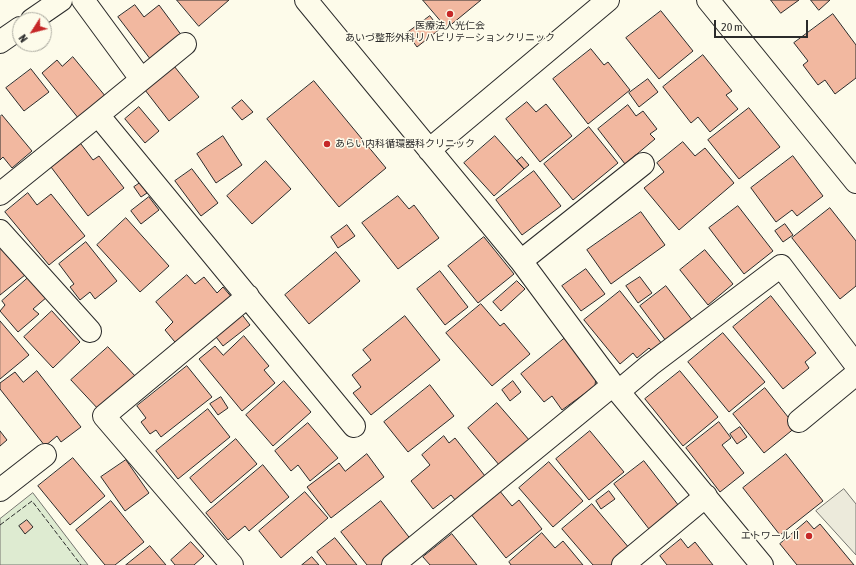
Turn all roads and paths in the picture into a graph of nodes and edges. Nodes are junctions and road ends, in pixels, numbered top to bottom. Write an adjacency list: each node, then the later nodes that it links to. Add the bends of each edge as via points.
1 (61, 0): 6 (street)
2 (83, 0): 10 (street)
3 (306, 0): 12 (street)
4 (608, 0): 12 (street)
5 (708, 0): 14 (street)
6 (44, 12)
7 (12, 34): 8 (street)
8 (0, 42)
9 (185, 44): 10 (street)
10 (141, 79): 11 (street)
11 (98, 115): 15 (street); 18 (street)
12 (429, 150): 17 (street)
13 (643, 164): 17 (street)
14 (856, 182)
15 (0, 194)
16 (0, 231): 19 (street)
17 (521, 261): 22 (street)
18 (248, 296): 24 (street); 28 (street, via 104,416)
19 (90, 331)
20 (856, 365): 22 (street, via 782,266)
21 (856, 374): 23 (street)
22 (616, 388): 27 (street); 29 (street)
23 (799, 421)
24 (354, 426)
25 (45, 455): 26 (street)
26 (0, 490)
27 (706, 496): 30 (street); 31 (street)
28 (232, 565)
29 (393, 565)
30 (623, 565)
31 (762, 565)

